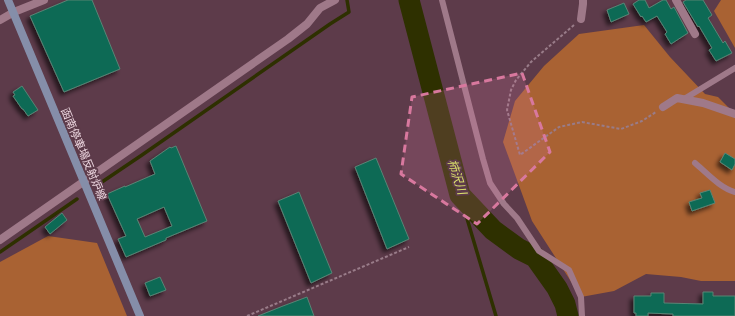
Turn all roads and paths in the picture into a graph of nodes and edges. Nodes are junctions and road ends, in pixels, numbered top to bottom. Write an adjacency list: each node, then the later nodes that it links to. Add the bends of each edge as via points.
1 (8, 0): 7 (main road, 函南停車場反射炉線)
2 (44, 0): 7 (street)
3 (335, 0): 16 (street, via 320,8 288,39)
4 (442, 0): 22 (lane, via 490,183 539,251 569,270 581,297)
5 (676, 0): 10 (street)
6 (585, 1): 8 (street)
7 (14, 12): 9 (street); 16 (main road, 函南停車場反射炉線)
8 (581, 19): 13 (path, via 531,62 511,90 507,110 520,154 559,127 582,122 620,129 642,121)
9 (0, 20)
10 (695, 34)
11 (735, 68): 12 (lane)
12 (684, 99): 13 (street, via 677,98); 14 (street)
13 (663, 107)
14 (735, 114)
15 (695, 163): 17 (lane, via 719,183)
16 (84, 182): 18 (street); 20 (main road, 函南停車場反射炉線)
17 (735, 192)
18 (0, 240)
19 (409, 247): 21 (path)
20 (140, 316)
21 (247, 316)
22 (582, 316)

